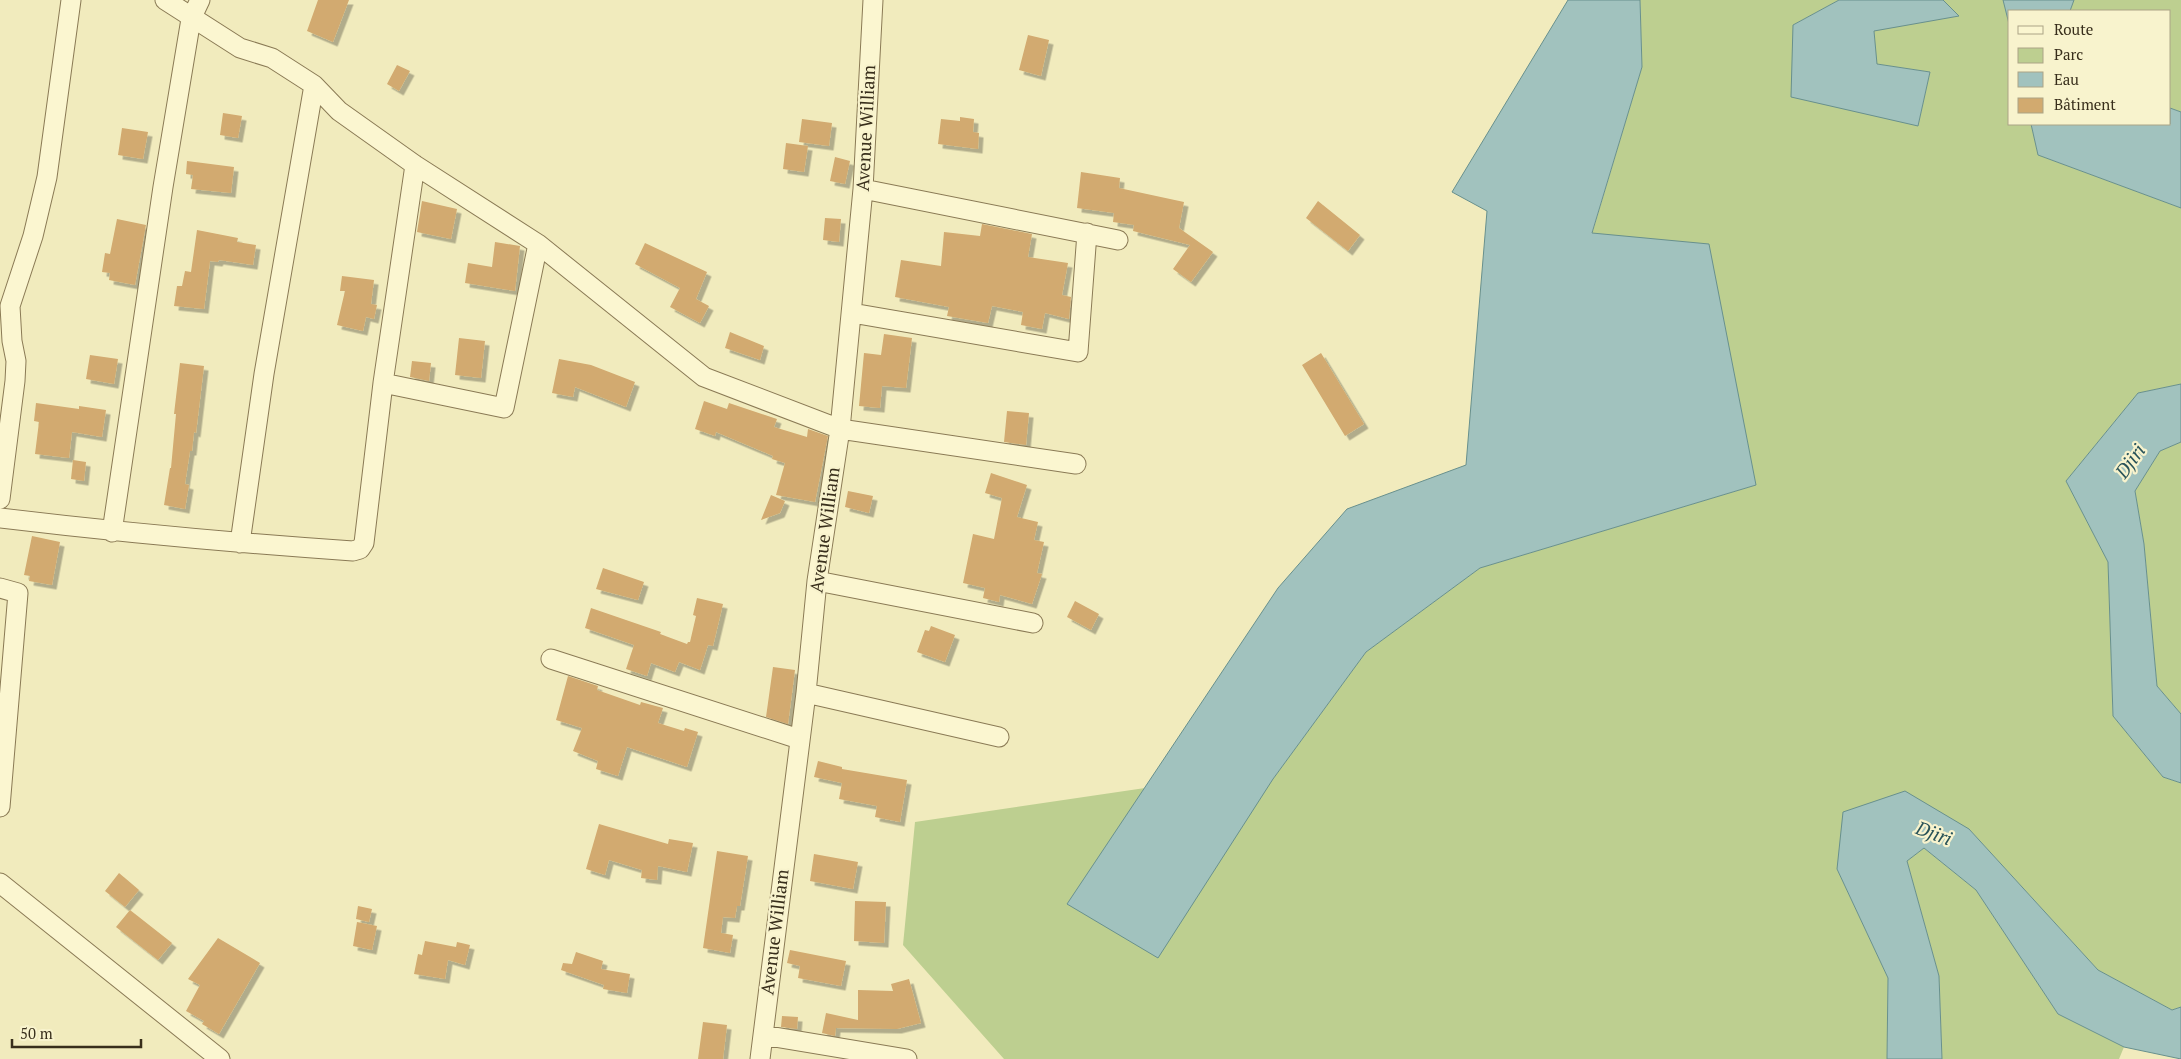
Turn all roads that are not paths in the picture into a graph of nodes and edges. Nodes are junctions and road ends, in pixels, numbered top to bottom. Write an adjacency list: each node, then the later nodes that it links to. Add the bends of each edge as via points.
1 (71, 0): 16 (street, via 47,177 33,236 10,306 16,381)
2 (165, 0): 5 (street)
3 (200, 0): 5 (street)
4 (873, 0): 8 (street, Avenue William)
5 (191, 18): 6 (street, via 240,48 272,58); 18 (street)
6 (314, 86): 7 (street, via 339,111); 19 (street, via 266,365)
7 (415, 165): 11 (street); 13 (street)
8 (863, 189): 9 (street); 12 (street, Avenue William)
9 (1086, 233): 10 (street); 12 (street, via 1078,352)
10 (1118, 240)
11 (538, 244): 13 (street, via 504,408); 14 (street, via 704,377)
12 (852, 313): 14 (street, Avenue William)
13 (383, 383): 19 (street, via 364,544 360,549)
14 (840, 429): 15 (street); 20 (street, Avenue William)
15 (1076, 464)
16 (0, 499)
17 (0, 518): 18 (street)
18 (112, 532): 19 (street)
19 (240, 543)
20 (817, 581): 22 (street); 24 (street, Avenue William)
21 (0, 588): 27 (street, via 18,593)
22 (1033, 622)
23 (551, 658): 26 (street)
24 (806, 693): 25 (street); 26 (street, Avenue William)
25 (999, 738)
26 (799, 739): 29 (street, Avenue William)
27 (0, 807)
28 (0, 883): 30 (street)
29 (763, 1035): 31 (street, Avenue William); 32 (street)
30 (220, 1059)
31 (760, 1059)
32 (907, 1059)

